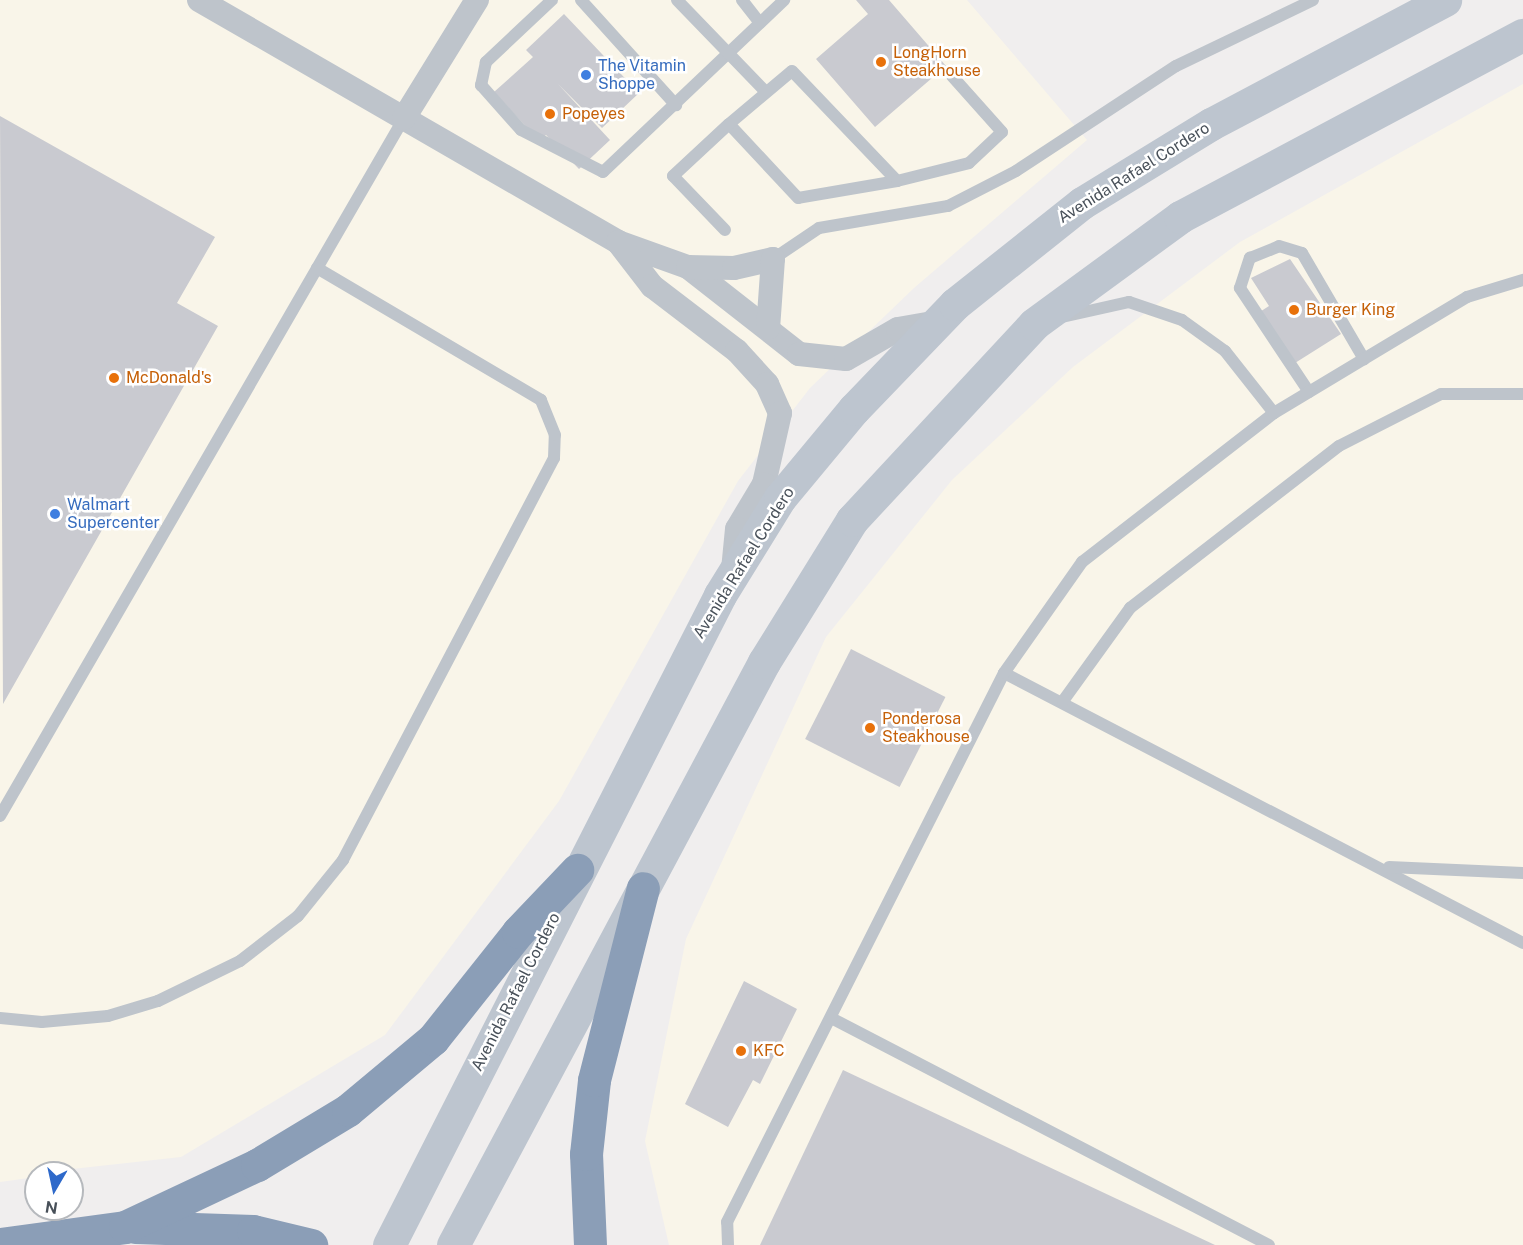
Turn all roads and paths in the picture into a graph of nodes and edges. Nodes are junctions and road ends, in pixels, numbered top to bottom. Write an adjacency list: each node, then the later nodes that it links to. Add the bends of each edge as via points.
1 (199, 0): 17 (street)
2 (477, 0): 17 (street)
3 (552, 0): 16 (lane, via 486,62 481,85 521,130 603,172)
4 (581, 0): 16 (lane)
5 (742, 0): 11 (lane)
6 (784, 0): 11 (lane)
7 (1313, 0): 22 (lane, via 1176,66 1016,171 948,206 819,228)
8 (1445, 0): 10 (main road, Avenida Rafael Cordero)
9 (682, 2): 13 (lane)
10 (1408, 10): 26 (main road, Avenida Rafael Cordero, via 1082,202)
11 (760, 23): 13 (lane)
12 (1523, 35): 27 (main road, via 1180,217)
13 (729, 54): 15 (lane); 16 (lane)
14 (952, 76): 19 (lane, via 1002,132 969,163)
15 (764, 90): 18 (lane); 19 (lane, via 792,71)
16 (676, 105)
17 (404, 118): 21 (street); 24 (lane)
18 (729, 124): 19 (lane, via 798,198); 20 (lane, via 673,176)
19 (897, 181)
20 (725, 230)
21 (618, 242): 23 (street); 33 (street, via 652,286 737,351 767,384 780,413 764,484 737,529)
22 (773, 259): 23 (street, via 734,268); 28 (street)
23 (688, 267): 28 (street)
24 (317, 268): 36 (lane); 42 (lane, via 541,400 555,435 554,458 338,868 298,916 240,961 158,1001 108,1016 42,1022)
25 (1523, 280): 29 (lane, via 1467,297)
26 (939, 321): 28 (street, via 898,329 846,359 800,354); 33 (main road, Avenida Rafael Cordero, via 854,410 780,498)
27 (1034, 324): 32 (lane, via 1129,302 1182,320 1225,351); 40 (main road, via 852,520 764,662)
28 (768, 328)
29 (1364, 359): 30 (lane); 30 (lane, via 1302,253 1279,246 1250,258 1240,288)
30 (1309, 392): 32 (lane)
31 (1523, 394): 35 (lane, via 1441,394 1339,446 1130,608)
32 (1274, 413): 34 (lane, via 1082,562)
33 (733, 573): 38 (main road, Avenida Rafael Cordero)
34 (1004, 673): 35 (lane); 43 (lane)
35 (1063, 701): 37 (lane)
36 (0, 816)
37 (1384, 867): 39 (lane); 41 (lane)
38 (577, 870): 44 (highway, via 399,1072 257,1165); 47 (main road, Avenida Rafael Cordero)
39 (1523, 873)
40 (643, 888): 48 (main road); 49 (highway, via 594,1080 586,1154)
41 (1523, 943)
42 (0, 1018)
43 (833, 1019): 50 (lane, via 727,1222); 51 (lane)
44 (125, 1227): 45 (highway); 46 (highway, via 253,1231)
45 (0, 1244)
46 (311, 1245)
47 (389, 1245)
48 (453, 1245)
49 (590, 1245)
50 (728, 1245)
51 (1269, 1245)

